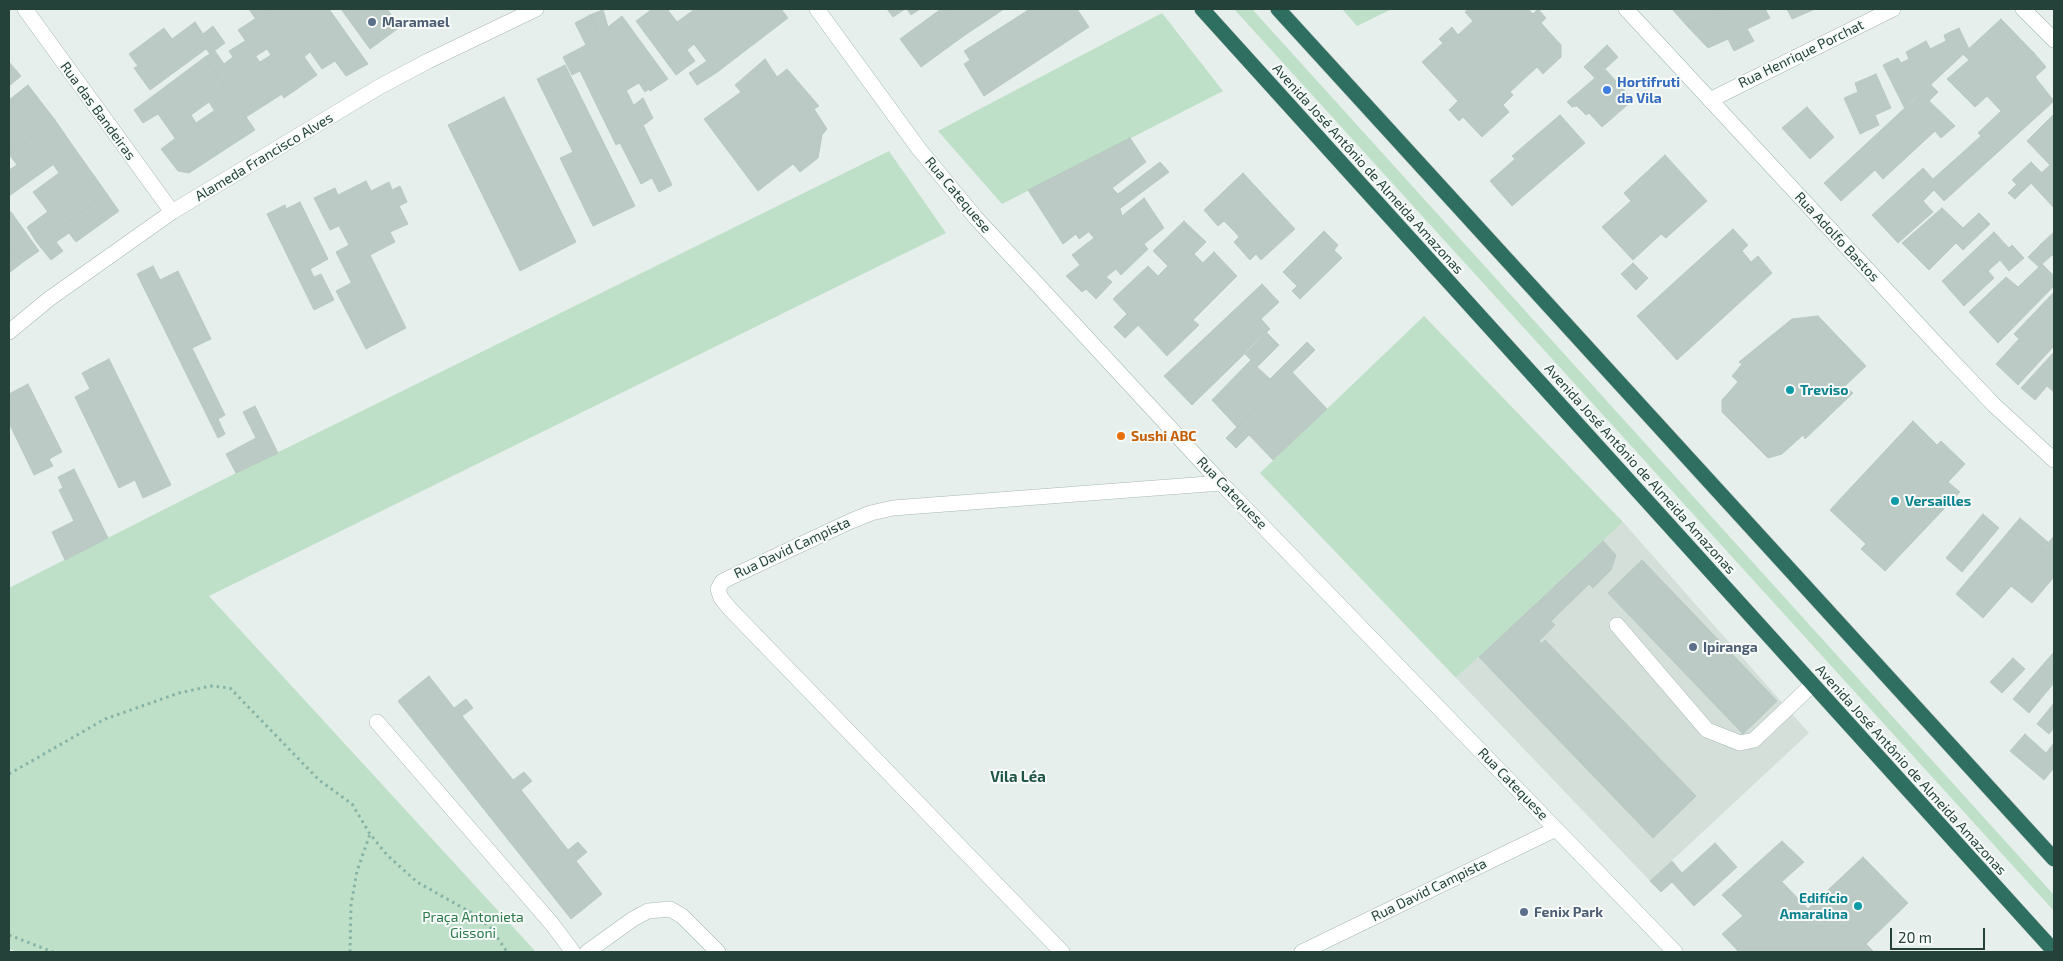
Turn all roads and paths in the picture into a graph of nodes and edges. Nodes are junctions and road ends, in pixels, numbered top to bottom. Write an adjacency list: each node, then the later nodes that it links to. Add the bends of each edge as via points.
1 (25, 9): 11 (street, Rua das Bandeiras)
2 (536, 9): 11 (street, Alameda Francisco Alves, via 379,87)
3 (817, 9): 14 (street, Rua Catequese, via 947,185)
4 (1202, 9): 16 (highway, Avenida José Antônio de Almeida Amazonas)
5 (1278, 9): 21 (highway)
6 (1626, 9): 10 (street, Rua Adolfo Bastos)
7 (1893, 9): 10 (street, Rua Henrique Porchat)
8 (2022, 9): 9 (street)
9 (2054, 40)
10 (1710, 100): 13 (street, Rua Adolfo Bastos, via 1940,349)
11 (172, 212): 12 (street, Alameda Francisco Alves, via 49,299)
12 (9, 332)
13 (2054, 460)
14 (1221, 483): 19 (street, Rua Catequese); 30 (street, Rua David Campista, via 878,511 729,578 718,589 720,598 730,609)
15 (1617, 626): 16 (street, via 1707,730 1740,743 1754,740)
16 (1812, 685): 23 (highway, Avenida José Antônio de Almeida Amazonas)
17 (377, 722): 27 (street)
18 (9, 774): 20 (path, via 105,719 179,693 211,686 230,688 319,780 352,804)
19 (1556, 829): 31 (street, Rua David Campista); 32 (street, Rua Catequese)
20 (370, 834): 25 (path, via 362,851 354,888); 26 (path, via 387,856 417,882 490,927)
21 (2054, 859)
22 (9, 935): 24 (path)
23 (2054, 951)
24 (53, 952)
25 (350, 952)
26 (507, 952)
27 (573, 952)
28 (587, 952): 29 (street, via 648,911 670,910 682,916)
29 (718, 952)
30 (1062, 952)
31 (1302, 952)
32 (1675, 952)

